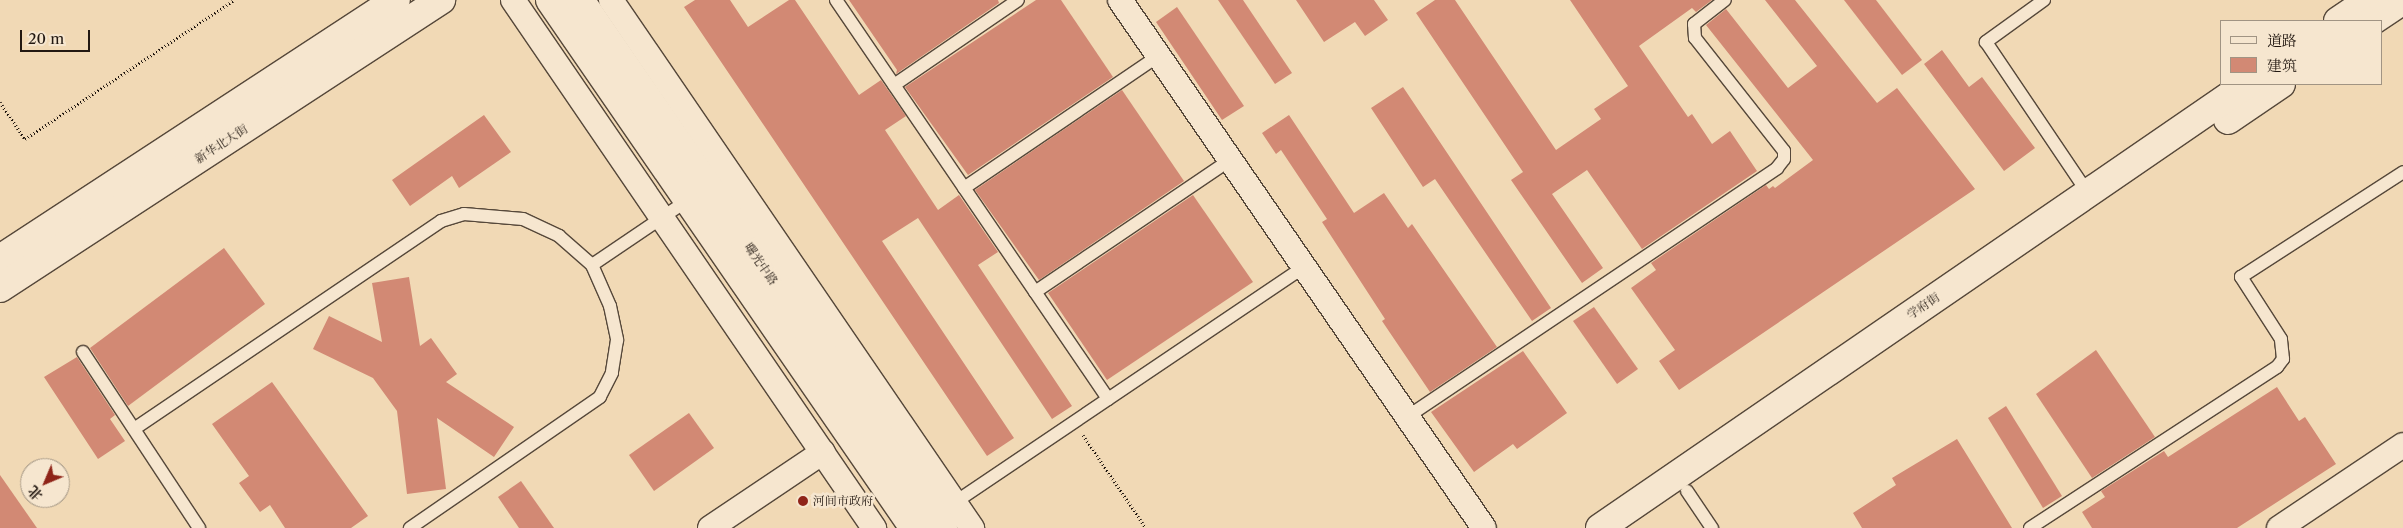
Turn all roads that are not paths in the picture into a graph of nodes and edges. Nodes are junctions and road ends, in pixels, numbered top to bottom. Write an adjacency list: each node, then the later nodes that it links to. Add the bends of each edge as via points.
1 (396, 0): 26 (main road, 新华北大街)
2 (441, 0): 29 (main road, 新华北大街)
3 (513, 0): 25 (street)
4 (550, 0): 24 (main road, 曙光中路)
5 (580, 0): 44 (main road, 曙光中路)
6 (611, 0): 38 (street)
7 (836, 0): 17 (lane)
8 (1018, 0): 17 (lane)
9 (1120, 0): 16 (street)
10 (1725, 0): 33 (lane, via 1694,24 1696,38 1784,150 1784,160 1777,168)
11 (2044, 0): 23 (lane, via 1986,42)
12 (2369, 0): 14 (main road)
13 (2403, 0): 15 (main road)
14 (2339, 20)
15 (2373, 20)
16 (1158, 56): 20 (street); 22 (lane)
17 (894, 85): 22 (lane)
18 (2246, 85): 23 (main road, 学府街)
19 (2280, 85): 37 (main road, 学府街)
20 (1230, 160): 28 (street); 30 (lane)
21 (2403, 172): 50 (lane, via 2240,277 2281,339 2283,359 2277,367)
22 (964, 188): 30 (lane)
23 (2088, 192): 47 (main road, 学府街)
24 (688, 200): 25 (lane); 43 (main road, 曙光中路)
25 (661, 218): 27 (lane); 36 (street)
26 (0, 259)
27 (592, 265): 34 (lane, via 559,236 523,219 464,214 441,221); 40 (lane, via 610,306 617,340 612,373 600,397)
28 (1304, 266): 32 (lane); 33 (street)
29 (0, 288)
30 (1035, 292): 32 (lane)
31 (83, 352): 34 (lane)
32 (1108, 399): 38 (lane)
33 (1408, 417): 46 (street)
34 (134, 429): 39 (lane)
35 (2403, 445): 51 (street)
36 (823, 452): 41 (street); 42 (street)
37 (1687, 491): 48 (main road, 学府街); 49 (lane)
38 (954, 503): 45 (street)
39 (199, 528)
40 (410, 528)
41 (710, 528)
42 (874, 528)
43 (914, 528)
44 (943, 528)
45 (972, 528)
46 (1484, 528)
47 (1600, 528)
48 (1634, 528)
49 (1712, 528)
50 (2030, 528)
51 (2279, 528)

